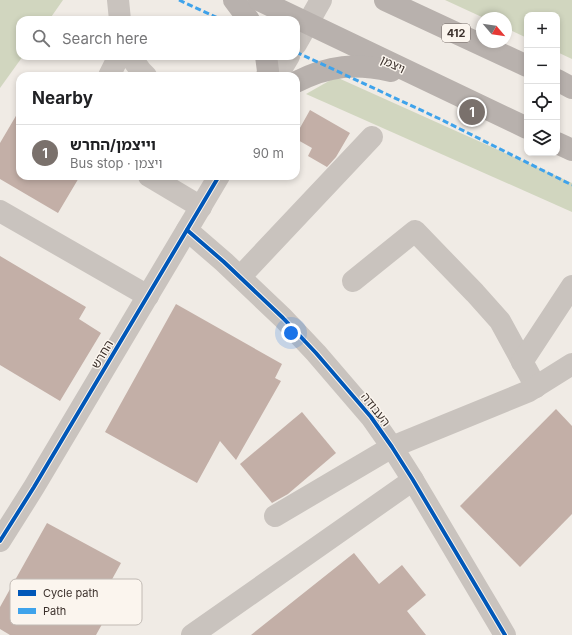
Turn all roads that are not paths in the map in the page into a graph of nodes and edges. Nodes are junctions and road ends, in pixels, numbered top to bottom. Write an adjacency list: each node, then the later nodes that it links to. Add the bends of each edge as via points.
1 (118, 0): 6 (street)
2 (234, 0): 7 (main road)
3 (259, 0): 8 (main road, ויצמן)
4 (322, 0): 10 (street)
5 (385, 0): 16 (main road, 412)
6 (120, 16)
7 (246, 16)
8 (292, 16)
9 (300, 20): 10 (main road, ויצמן)
10 (308, 24): 11 (street); 21 (main road, ויצמן)
11 (300, 37)
12 (117, 60): 17 (street)
13 (133, 60): 18 (street)
14 (267, 60): 19 (main road)
15 (287, 60): 20 (street)
16 (524, 65)
17 (111, 72)
18 (142, 72)
19 (268, 72)
20 (279, 72)
21 (424, 79): 22 (main road, via 374,67 348,66 331,68); 25 (main road, ויצמן)
22 (300, 80)
23 (560, 82): 24 (main road)
24 (572, 88)
25 (524, 127)
26 (372, 137): 34 (street)
27 (560, 144): 28 (main road)
28 (572, 150)
29 (156, 180): 31 (street)
30 (217, 180): 31 (street, החרש)
31 (201, 207): 33 (street, החרש)
32 (0, 211): 37 (street)
33 (187, 230): 34 (street, העבודה); 37 (street, החרש)
34 (240, 277): 41 (street, העבודה, via 316,352 371,417)
35 (353, 281): 38 (street, via 415,231 500,321)
36 (572, 286): 38 (street)
37 (148, 296): 44 (street, החרש)
38 (522, 362): 40 (street)
39 (572, 364): 40 (street)
40 (536, 387): 41 (street)
41 (392, 447): 42 (street, העבודה); 43 (street)
42 (413, 480): 45 (street, העבודה); 46 (street)
43 (274, 516)
44 (0, 541)
45 (501, 633)
46 (192, 635)

